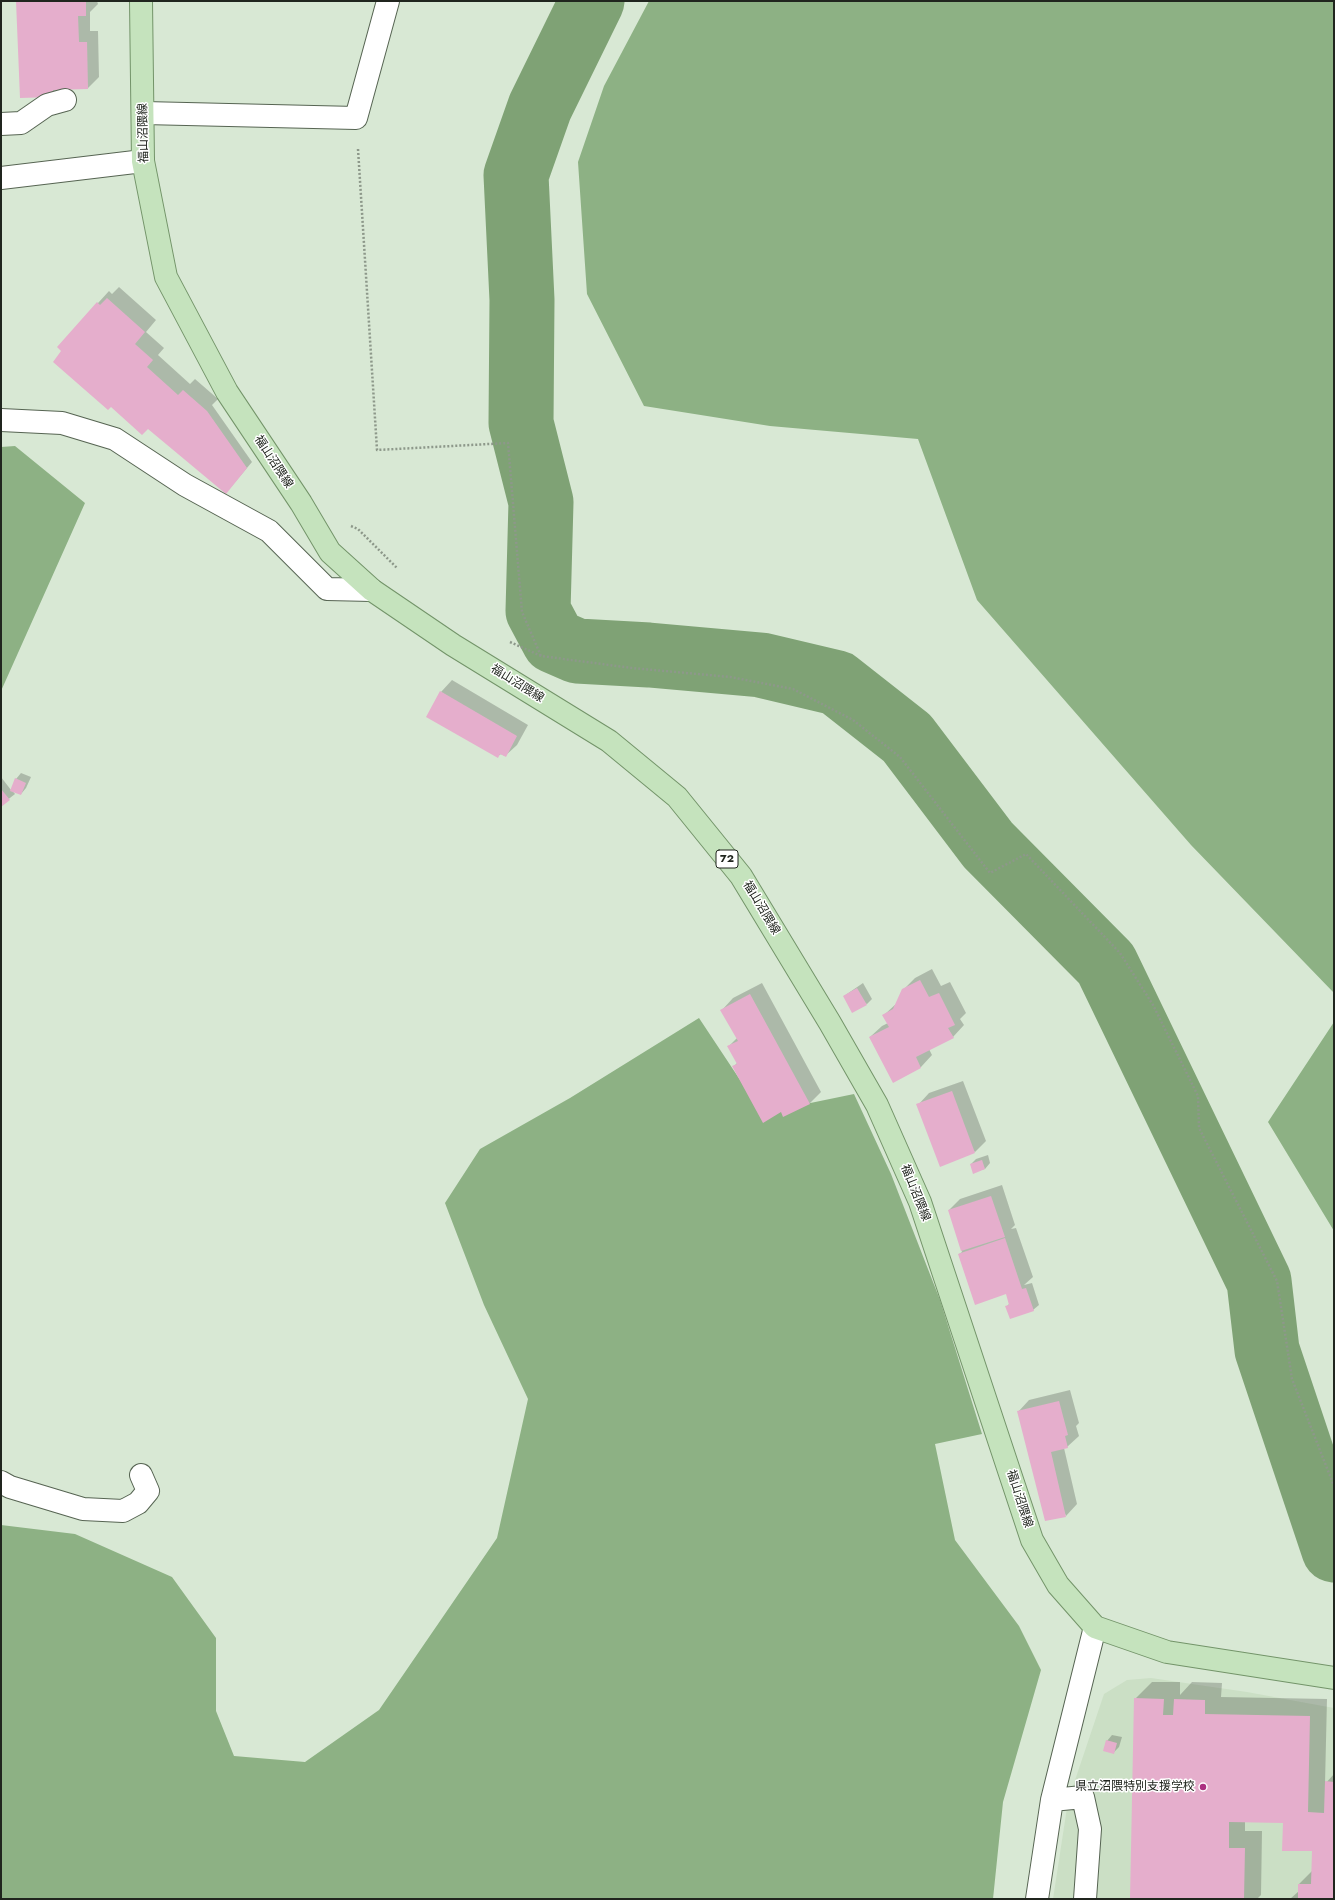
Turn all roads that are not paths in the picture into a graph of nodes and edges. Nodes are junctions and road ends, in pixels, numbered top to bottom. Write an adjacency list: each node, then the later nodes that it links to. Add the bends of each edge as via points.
1 (141, 1): 4 (main road, 福山沼隈線 / 72)
2 (388, 1): 4 (street, via 356,118)
3 (65, 100): 5 (street, via 47,105 21,123)
4 (144, 113): 6 (main road, 福山沼隈線 / 72)
5 (1, 124)
6 (143, 161): 7 (street); 9 (main road, 福山沼隈線 / 72, via 166,277 227,392 301,503 330,552)
7 (1, 178)
8 (1, 420): 9 (street, via 62,422 115,439 185,485 269,531 326,588)
9 (372, 590): 12 (main road, 福山沼隈線 / 72, via 453,645 609,741 677,797 741,876 877,1105 920,1202 1032,1540 1058,1585)
10 (141, 1475): 11 (street, via 148,1491 138,1503 123,1511 83,1509)
11 (1, 1482)
12 (1095, 1628): 13 (main road, via 1167,1652); 14 (street)
13 (1334, 1678)
14 (1052, 1800): 15 (street); 16 (street, via 1083,1797 1090,1829)
15 (1036, 1899)
16 (1085, 1899)

